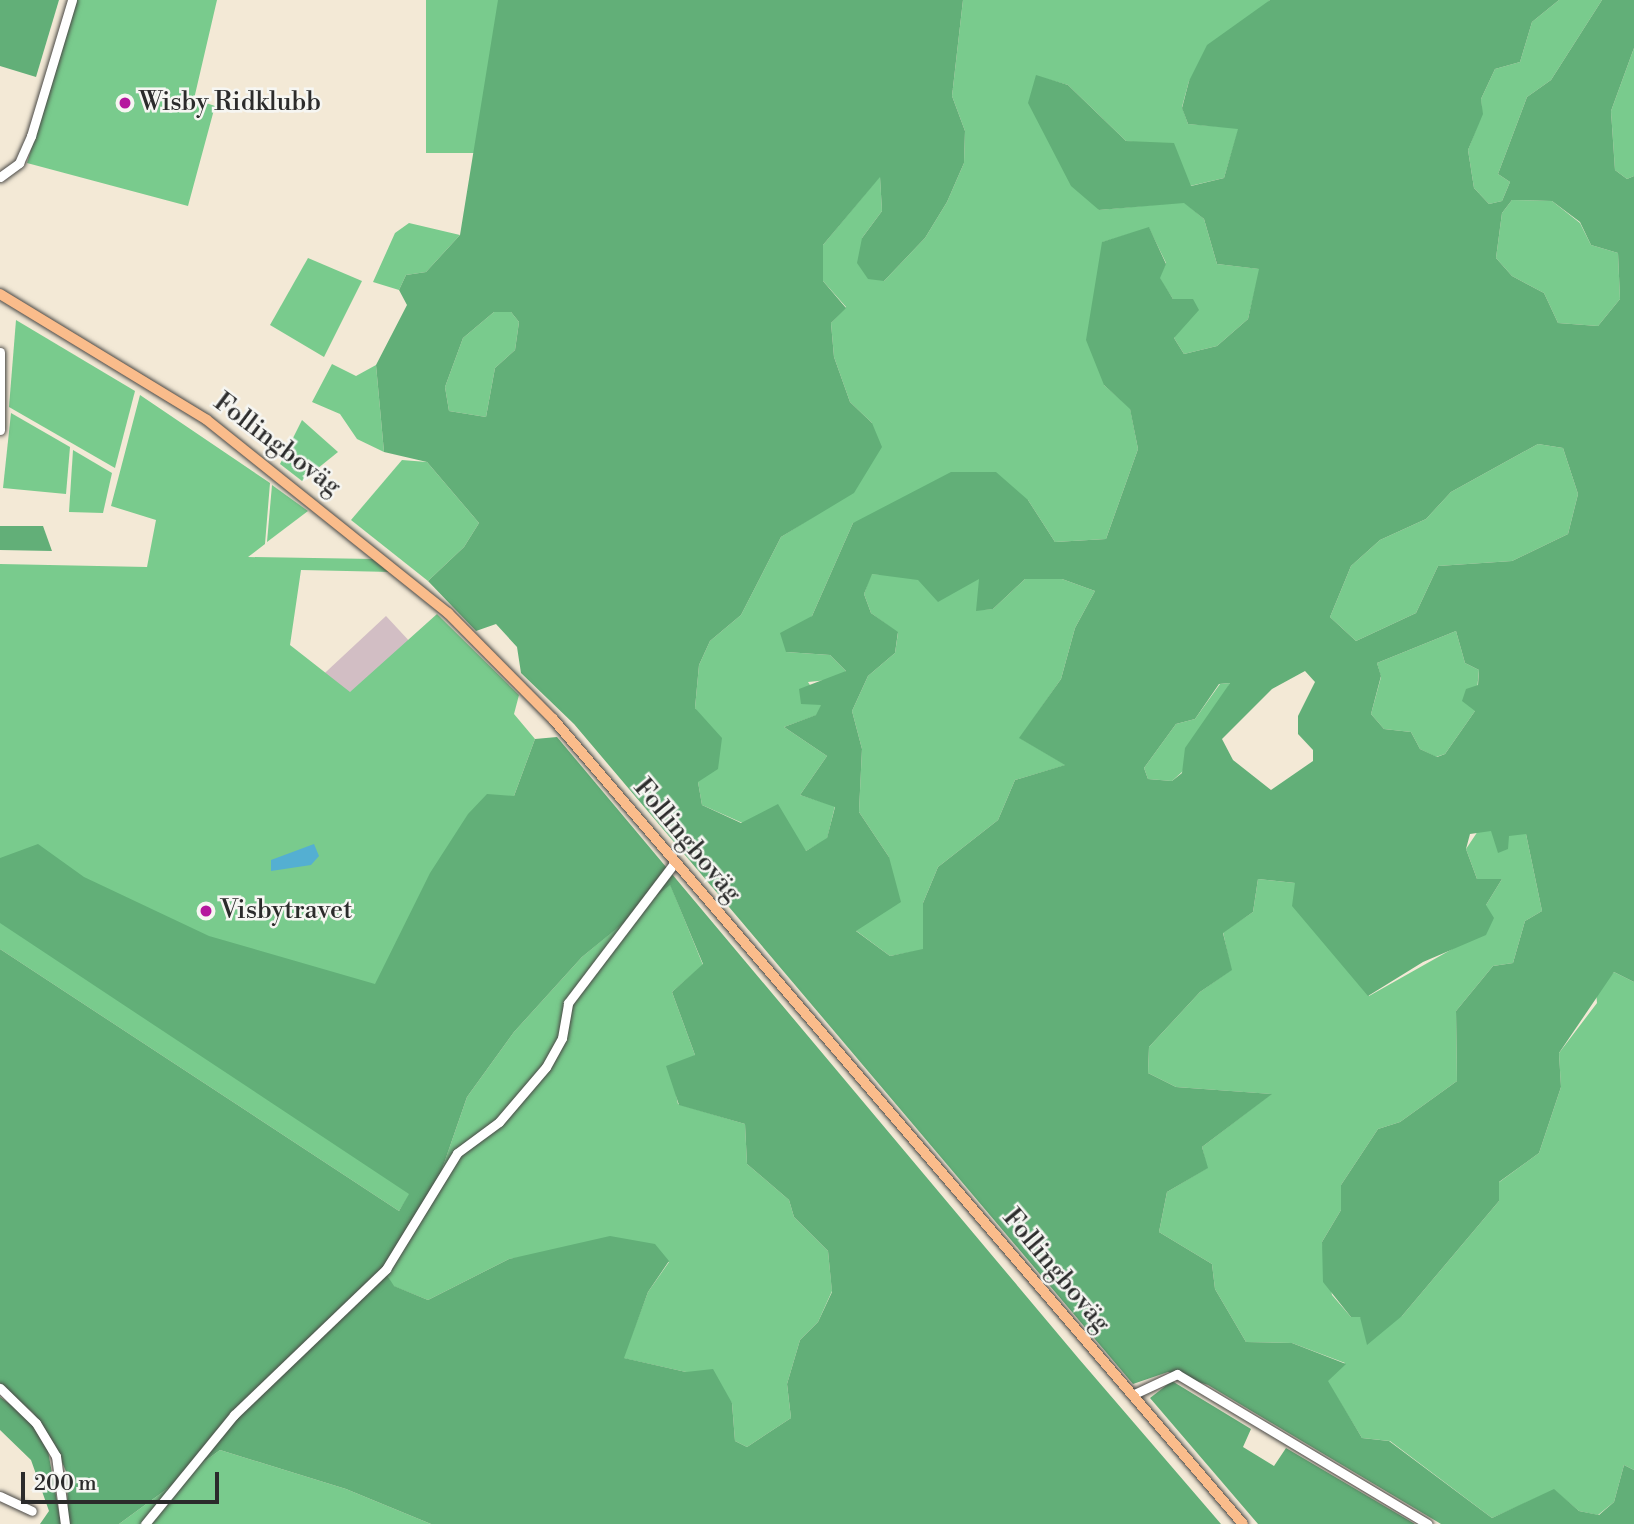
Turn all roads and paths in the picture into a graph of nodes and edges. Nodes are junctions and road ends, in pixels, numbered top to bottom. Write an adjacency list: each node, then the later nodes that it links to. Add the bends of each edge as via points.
1 (72, 0): 2 (street, via 31,136 19,163)
2 (0, 177)
3 (0, 295): 6 (main road, Follingboväg, via 207,419 396,565 553,719)
4 (0, 352): 5 (street)
5 (0, 429)
6 (674, 862): 8 (main road, Follingboväg); 12 (street, via 568,1003 562,1038 546,1067 499,1122 457,1153 386,1269 234,1415)
7 (0, 1388): 11 (street, via 36,1423 56,1456)
8 (1132, 1395): 13 (main road, Follingboväg); 14 (street, via 1177,1374)
9 (0, 1496): 10 (street)
10 (32, 1511)
11 (65, 1524)
12 (145, 1524)
13 (1242, 1524)
14 (1428, 1524)

